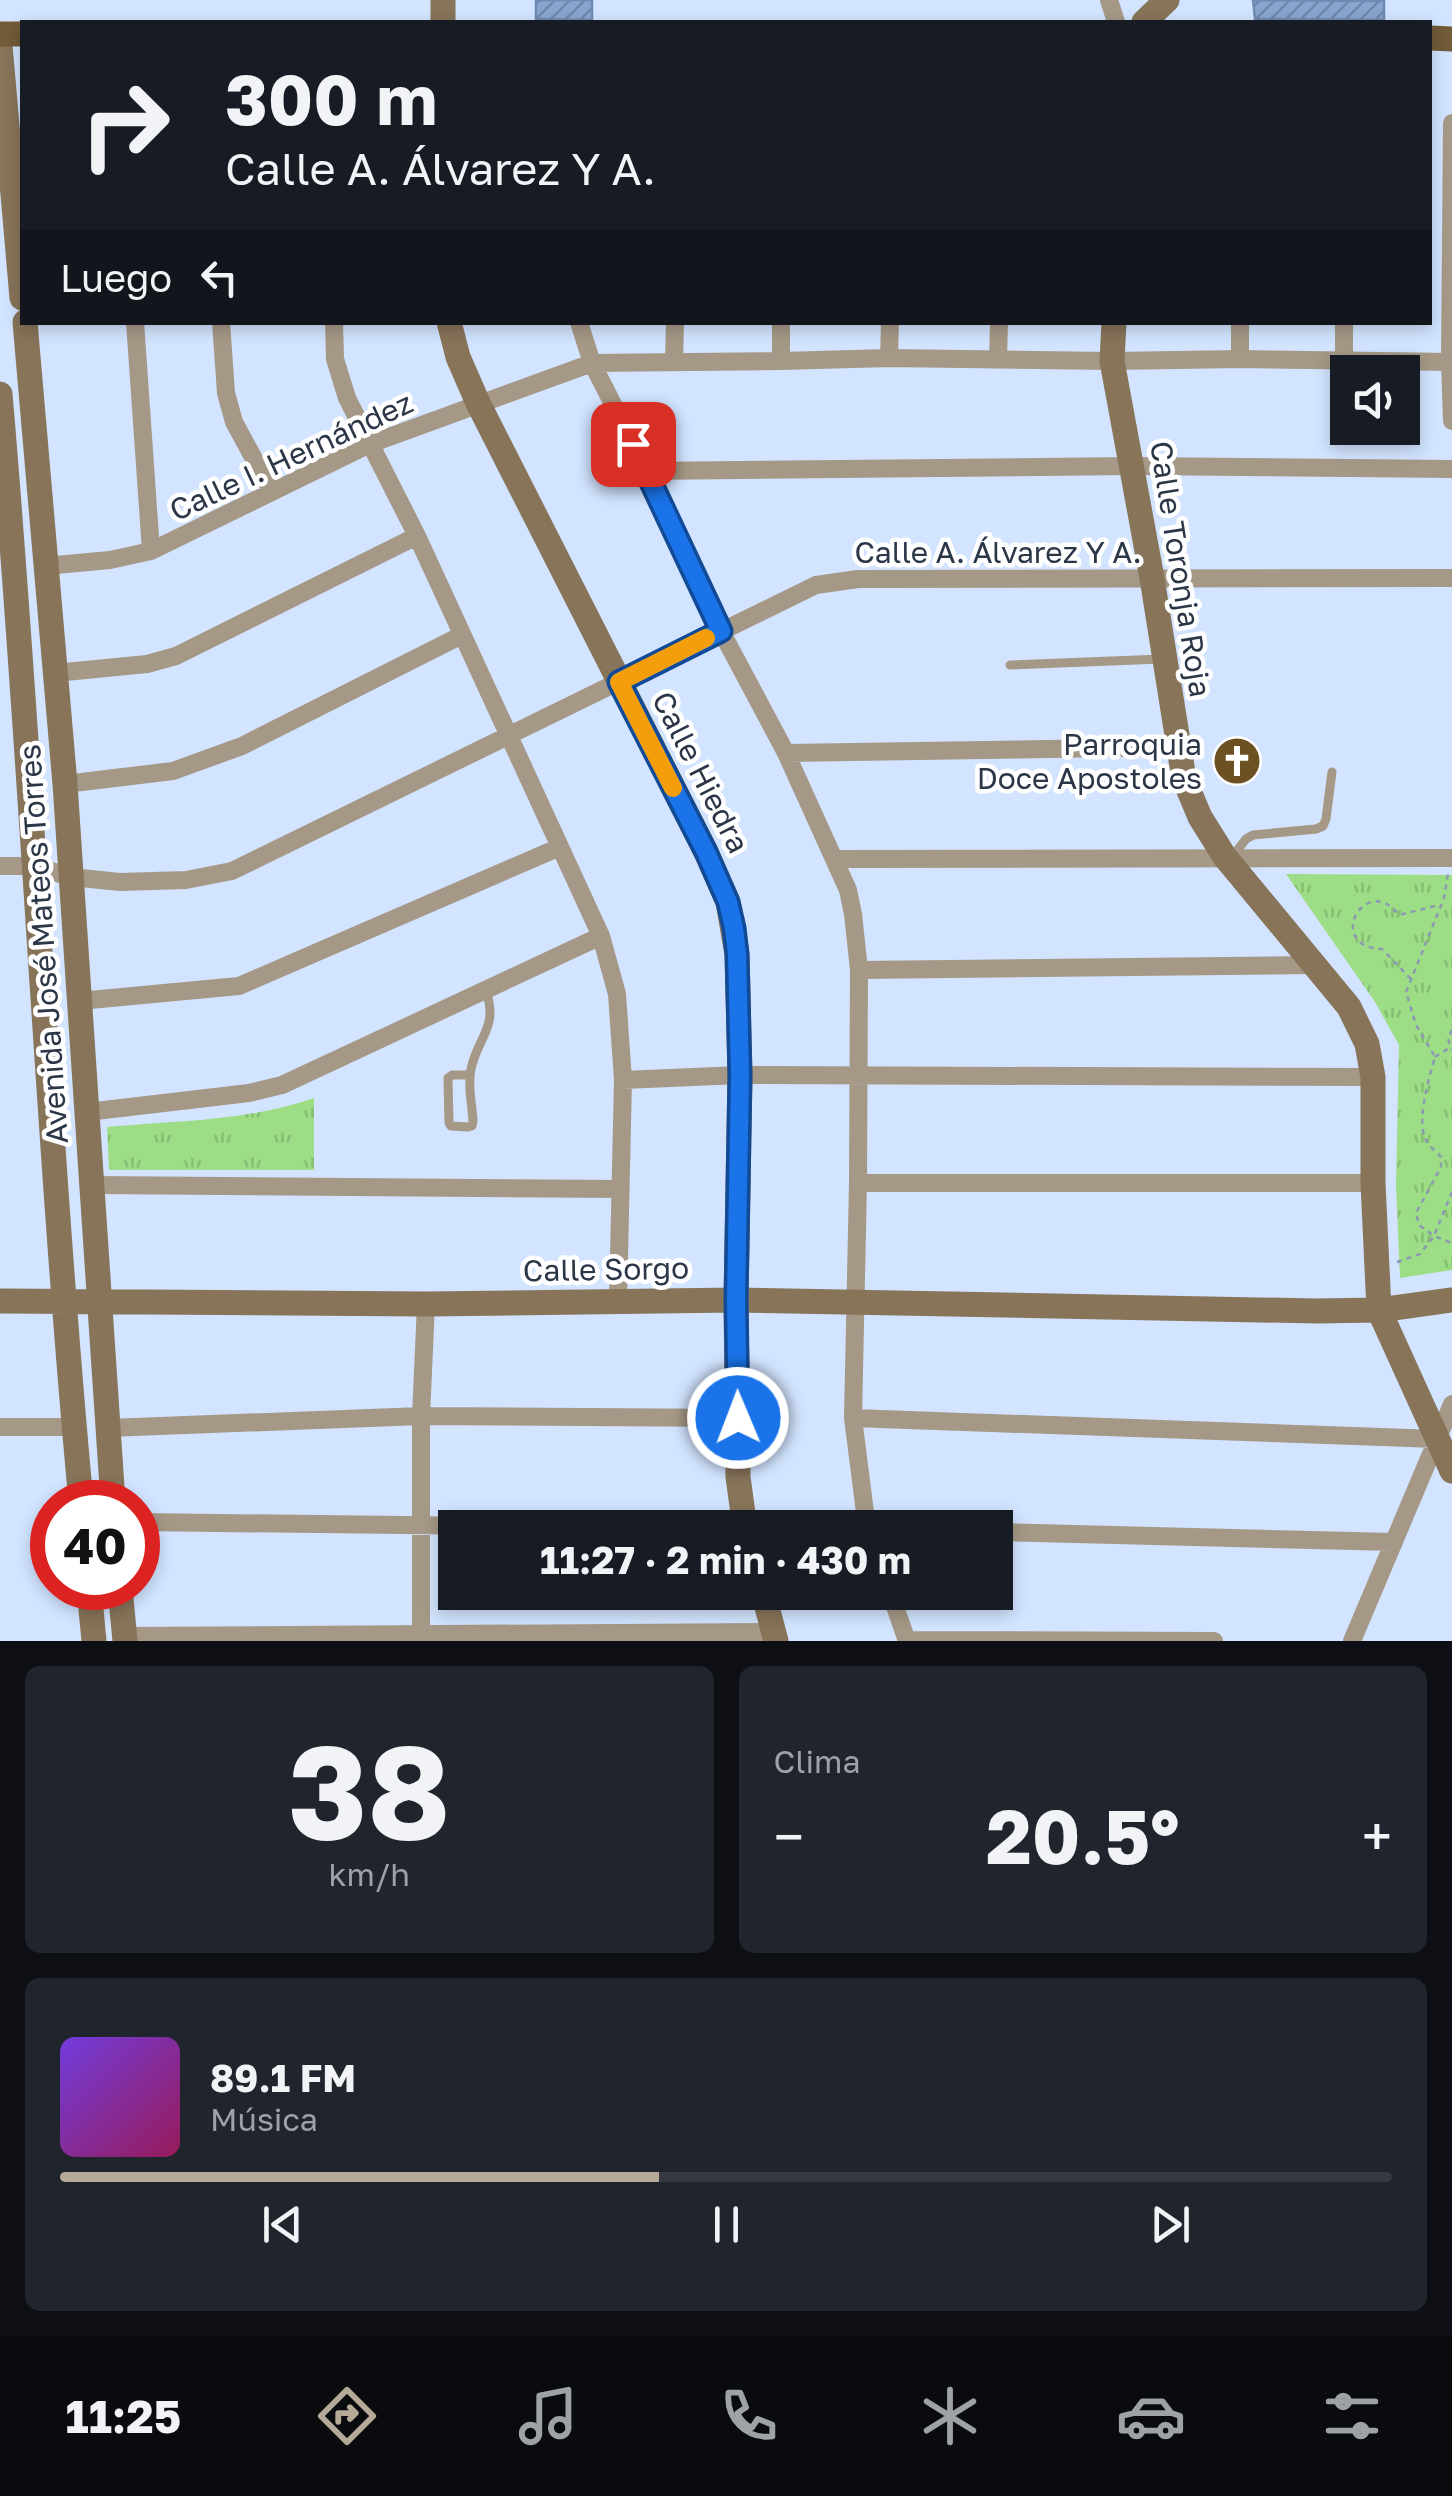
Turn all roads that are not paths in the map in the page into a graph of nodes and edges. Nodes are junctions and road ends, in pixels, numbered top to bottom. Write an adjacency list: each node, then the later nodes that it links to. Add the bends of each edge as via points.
1 (1167, 0): 2 (street)
2 (1146, 20)
3 (0, 45): 4 (street)
4 (3, 109): 6 (street)
5 (1452, 123): 31 (street)
6 (6, 181): 7 (street)
7 (20, 283)
8 (25, 325): 40 (street, Avenida José Mateos Torres)
9 (135, 325): 43 (street)
10 (220, 325): 39 (street, via 234,422)
11 (334, 325): 35 (street, via 346,398)
12 (449, 325): 33 (street, Calle Hiedra)
13 (580, 325): 26 (street)
14 (675, 325): 27 (street)
15 (782, 325): 28 (street)
16 (890, 325): 22 (street)
17 (999, 325): 24 (street)
18 (1114, 325): 25 (street, Calle Toronja Roja)
19 (1240, 325): 23 (street)
20 (1344, 325): 21 (street)
21 (1344, 355)
22 (889, 358): 24 (street, Calle I. Hernández); 28 (street, Calle I. Hernández)
23 (1240, 359): 25 (street, Calle I. Hernández); 29 (street, Calle I. Hernández)
24 (998, 360): 25 (street, Calle I. Hernández)
25 (1112, 361): 36 (street, Calle Toronja Roja)
26 (592, 362): 27 (street, Calle I. Hernández); 33 (street, Calle I. Hernández); 38 (street)
27 (674, 362): 28 (street, Calle I. Hernández)
28 (781, 362)
29 (1330, 362)
30 (1420, 362): 31 (street, Calle I. Hernández)
31 (1451, 362): 34 (street)
32 (0, 394): 41 (street, Avenida José Mateos Torres)
33 (478, 404): 35 (street, Calle I. Hernández); 52 (street, Calle Hiedra)
34 (1452, 421)
35 (370, 444): 39 (street, Calle I. Hernández); 42 (street)
36 (1132, 466): 37 (street); 38 (street); 45 (street, Calle Toronja Roja)
37 (1452, 469)
38 (647, 471): 47 (street)
39 (272, 492): 43 (street, Calle I. Hernández)
40 (43, 526): 41 (street); 44 (street, Avenida José Mateos Torres)
41 (6, 527): 63 (street, Avenida José Mateos Torres)
42 (416, 536): 48 (street); 51 (street, via 176,656)
43 (151, 551): 44 (street, Calle I. Hernández)
44 (46, 566): 51 (street, Avenida José Mateos Torres)
45 (1152, 578): 46 (street, Calle A. Álvarez Y A.); 47 (street, Calle A. Álvarez Y A., via 840,580); 49 (street, Calle Toronja Roja)
46 (1452, 578)
47 (721, 631): 52 (street, Calle A. Álvarez Y A.); 55 (street)
48 (462, 635): 53 (street); 57 (street, via 242,746 173,771)
49 (1164, 659): 50 (lane); 54 (street, Calle Toronja Roja)
50 (1010, 665)
51 (56, 673): 57 (street, Avenida José Mateos Torres)
52 (619, 682): 53 (street, Calle A. Álvarez Y A.); 71 (street, Calle Hiedra, via 728,902 737,954)
53 (509, 737): 58 (street); 64 (street, Calle A. Álvarez Y A., via 232,871 186,880)
54 (1177, 747): 55 (street); 59 (street, Calle Toronja Roja, via 1190,797)
55 (786, 752): 61 (street)
56 (1332, 772): 59 (lane, via 1323,826 1253,835)
57 (65, 784): 64 (street, Avenida José Mateos Torres)
58 (560, 847): 65 (street); 69 (street, via 239,986)
59 (1228, 857): 60 (street); 61 (street); 66 (street, Calle Toronja Roja)
60 (1450, 858)
61 (834, 859): 67 (street, via 848,890)
62 (0, 866): 63 (street, Calle A. Álvarez Y A.)
63 (34, 866): 64 (street, Calle A. Álvarez Y A.); 81 (street, Avenida José Mateos Torres)
64 (72, 876): 69 (street, Avenida José Mateos Torres)
65 (601, 936): 68 (street); 74 (street, via 617,994)
66 (1316, 965): 67 (street); 73 (street, Calle Toronja Roja, via 1358,1024)
67 (858, 970): 72 (street)
68 (486, 990): 70 (lane, via 491,1024); 75 (street, via 282,1085)
69 (79, 1001): 75 (street, Avenida José Mateos Torres)
70 (470, 1075): 70 (lane, via 448,1078 452,1126 472,1126)
71 (740, 1075): 72 (street); 74 (street); 83 (street, Calle Hiedra)
72 (858, 1076): 73 (street); 76 (street)
73 (1373, 1077): 77 (street, Calle Toronja Roja)
74 (623, 1080): 79 (street)
75 (87, 1112): 78 (street, Avenida José Mateos Torres)
76 (858, 1183): 77 (street); 86 (street)
77 (1372, 1183): 88 (street, Calle Toronja Roja)
78 (92, 1185): 79 (street); 82 (street, Avenida José Mateos Torres)
79 (620, 1189): 85 (street)
80 (0, 1300): 81 (street, Calle Sorgo)
81 (62, 1300): 82 (street, Calle Sorgo); 94 (street, Avenida José Mateos Torres)
82 (100, 1300): 87 (street, Calle Sorgo); 95 (street, Avenida José Mateos Torres)
83 (736, 1300): 85 (street, Calle Sorgo); 86 (street, Calle Sorgo); 91 (street, Calle Hiedra)
84 (1452, 1300): 88 (street, Calle Sorgo)
85 (618, 1301): 87 (street, Calle Sorgo)
86 (855, 1302): 88 (street, Calle Sorgo); 92 (street)
87 (426, 1304): 90 (street)
88 (1379, 1310): 96 (street, Calle Toronja Roja)
89 (1452, 1404): 96 (street)
90 (421, 1416): 91 (street); 95 (street); 103 (street)
91 (738, 1418): 100 (street, Calle Hiedra)
92 (853, 1418): 96 (street); 101 (street)
93 (0, 1426): 94 (street)
94 (74, 1426): 98 (street, Avenida José Mateos Torres)
95 (108, 1428): 99 (street, Avenida José Mateos Torres)
96 (1437, 1439): 97 (street, Calle Toronja Roja); 106 (street)
97 (1452, 1472)
98 (79, 1480)
99 (112, 1480)
100 (743, 1510)
101 (865, 1510)
102 (160, 1522): 103 (street)
103 (422, 1525): 104 (street); 113 (street)
104 (438, 1525)
105 (1013, 1532): 106 (street)
106 (1394, 1542): 117 (street)
107 (91, 1610): 114 (street)
108 (122, 1610): 112 (street)
109 (768, 1610): 111 (street)
110 (896, 1610): 115 (street)
111 (775, 1637): 113 (street)
112 (124, 1638): 113 (street)
113 (421, 1638)
114 (94, 1641)
115 (907, 1641): 116 (street)
116 (1214, 1641)
117 (1352, 1641)

